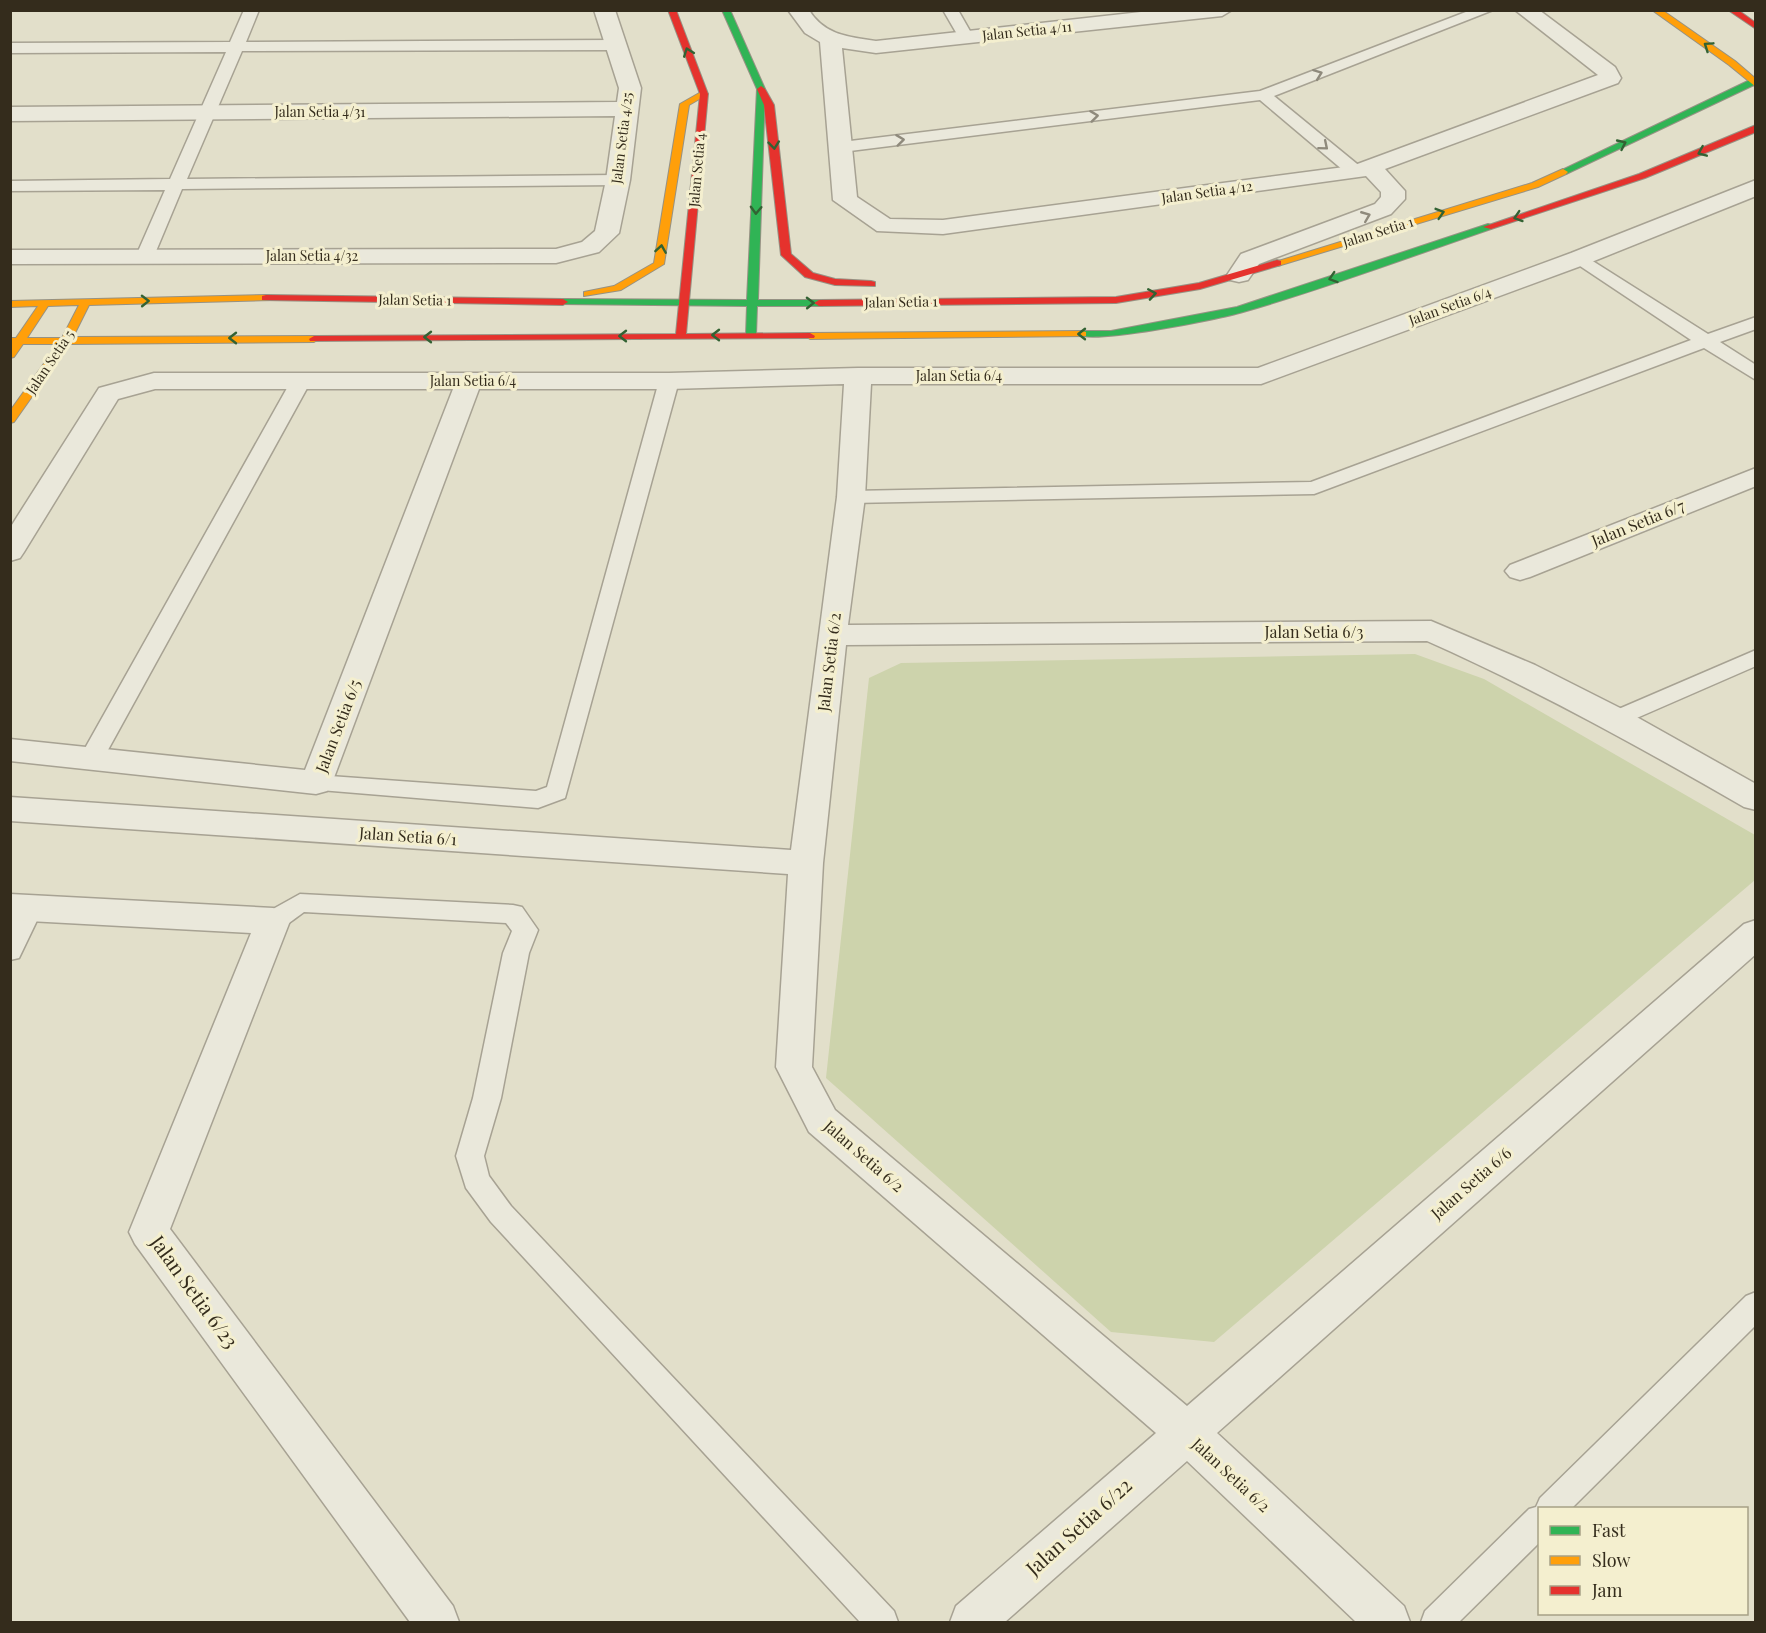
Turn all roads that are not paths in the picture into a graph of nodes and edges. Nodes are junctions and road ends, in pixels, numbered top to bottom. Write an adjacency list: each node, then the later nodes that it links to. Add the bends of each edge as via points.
1 (252, 10): 17 (lane)
2 (604, 10): 16 (street, Jalan Setia 4/25)
3 (672, 10): 22 (main road, Jalan Setia 4, one-way to 3)
4 (726, 10): 21 (main road)
5 (798, 10): 15 (street, via 805,25)
6 (950, 10): 14 (lane)
7 (1222, 10): 12 (street, Jalan Setia 4/11)
8 (1486, 10): 23 (lane, one-way to 8)
9 (1525, 10): 29 (street, Jalan Setia 4/12, via 1610,78)
10 (1656, 10): 20 (main road, one-way to 10)
11 (1732, 10): 13 (main road)
12 (1135, 15): 14 (street, Jalan Setia 4/11)
13 (1755, 27)
14 (966, 38): 15 (street, Jalan Setia 4/11, via 876,47)
15 (831, 42): 28 (street, Jalan Setia 4/12)
16 (616, 45): 17 (lane); 24 (street, Jalan Setia 4/25, via 630,88)
17 (236, 46): 18 (lane); 25 (lane)
18 (10, 48)
19 (1755, 65): 20 (main road, via 1751,76)
20 (1754, 83): 38 (main road, Jalan Setia 1, one-way to 20, via 1535,184)
21 (761, 89): 39 (main road, one-way to 39, via 769,105 786,255 809,275 835,282); 47 (main road, one-way to 47)
22 (704, 94): 41 (main road, one-way to 22, via 571,297 617,288 659,264 685,104); 46 (main road, Jalan Setia 4)
23 (1263, 95): 28 (lane, one-way to 23); 29 (lane, one-way to 29)
24 (628, 109): 25 (street, Jalan Setia 4/31); 30 (street, Jalan Setia 4/25)
25 (207, 112): 26 (street, Jalan Setia 4/31); 31 (lane)
26 (10, 114)
27 (1755, 128): 50 (main road, Jalan Setia 1, one-way to 50, via 1642,176 1239,310 1111,334)
28 (842, 147): 29 (street, Jalan Setia 4/12, via 845,200 885,226 943,227)
29 (1363, 170): 38 (street, one-way to 29, via 1250,260 1383,209 1393,199 1394,191)
30 (618, 180): 31 (lane); 34 (street, Jalan Setia 4/25)
31 (175, 184): 32 (lane); 35 (lane)
32 (10, 186)
33 (1755, 187): 37 (street, Jalan Setia 6/4)
34 (607, 233): 35 (street, Jalan Setia 4/32, via 600,243 556,256)
35 (146, 256): 36 (street, Jalan Setia 4/32)
36 (10, 257)
37 (1580, 258): 53 (lane); 56 (street, Jalan Setia 6/4, via 1261,376)
38 (1239, 275): 42 (main road, Jalan Setia 1, one-way to 38, via 1200,286)
39 (882, 285)
40 (917, 287): 42 (main road)
41 (287, 298): 43 (main road, Jalan Setia 1, one-way to 41); 46 (main road, Jalan Setia 1)
42 (1116, 300): 47 (main road, Jalan Setia 1, one-way to 42)
43 (86, 302): 44 (main road, Jalan Setia 1); 51 (main road, Jalan Setia 5)
44 (45, 303): 45 (main road, Jalan Setia 1); 52 (main road)
45 (10, 304)
46 (686, 304): 47 (main road, Jalan Setia 1); 49 (main road, Jalan Setia 4)
47 (752, 304): 50 (main road)
48 (1755, 322): 53 (lane)
49 (681, 335): 50 (main road, Jalan Setia 1, one-way to 49); 51 (main road, Jalan Setia 1, one-way to 51)
50 (751, 335)
51 (66, 340): 52 (main road, Jalan Setia 1); 60 (main road, Jalan Setia 5)
52 (16, 341): 54 (main road)
53 (1706, 341): 55 (lane); 62 (lane, via 1314,488)
54 (10, 355)
55 (1755, 374)
56 (858, 376): 59 (street, Jalan Setia 6/4); 62 (street, Jalan Setia 6/2)
57 (301, 381): 58 (street, Jalan Setia 6/4); 63 (street, Jalan Setia 6/4, via 154,381 108,394); 69 (lane)
58 (469, 381): 59 (street, Jalan Setia 6/4); 70 (street, Jalan Setia 6/5)
59 (669, 381): 70 (lane, via 557,792 538,800)
60 (10, 420)
61 (1755, 476): 64 (street, Jalan Setia 6/7)
62 (851, 497): 65 (street, Jalan Setia 6/2)
63 (10, 552)
64 (1520, 571)
65 (832, 635): 67 (street, Jalan Setia 6/3, via 1431,631); 73 (street, Jalan Setia 6/2)
66 (1755, 657): 67 (lane)
67 (1616, 718): 71 (street, Jalan Setia 6/3)
68 (10, 750): 69 (street, Jalan Setia 6/5)
69 (91, 759): 70 (street, Jalan Setia 6/5)
70 (316, 783)
71 (1755, 799)
72 (10, 809): 73 (street, Jalan Setia 6/1)
73 (806, 862): 79 (street, Jalan Setia 6/2, via 794,1067 822,1121)
74 (20, 908): 75 (street); 77 (lane)
75 (273, 921): 82 (street, Jalan Setia 6/23, via 149,1232); 83 (lane, via 300,903 513,914 525,930 516,953 488,1098 471,1156 476,1180 501,1214)
76 (1755, 933): 79 (street, Jalan Setia 6/6)
77 (10, 951)
78 (1755, 1305): 80 (lane)
79 (1186, 1432): 84 (street, Jalan Setia 6/22); 85 (street, Jalan Setia 6/2)
80 (1553, 1507)
81 (1538, 1521): 86 (lane)
82 (437, 1623)
83 (882, 1623)
84 (972, 1623)
85 (1388, 1623)
86 (1437, 1623)

